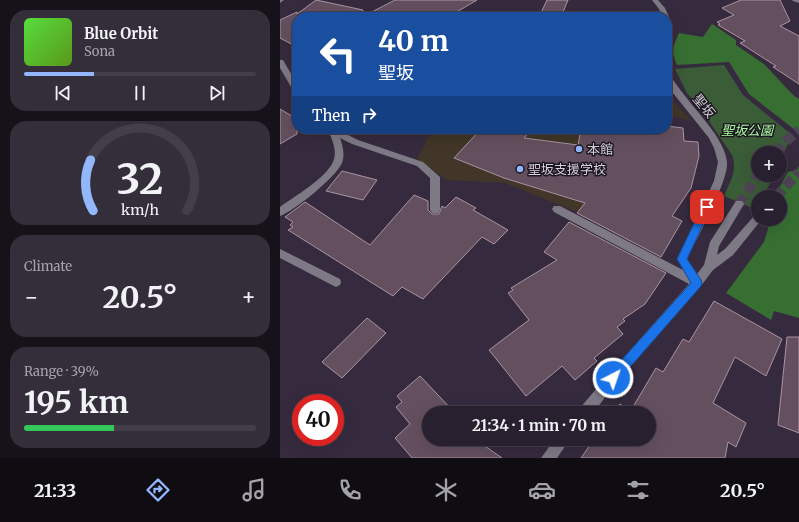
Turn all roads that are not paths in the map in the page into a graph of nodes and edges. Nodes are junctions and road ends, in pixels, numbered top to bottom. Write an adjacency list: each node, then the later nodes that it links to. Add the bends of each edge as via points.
1 (654, 0): 4 (street)
2 (795, 0): 3 (street)
3 (799, 2)
4 (664, 12)
5 (280, 62): 6 (street)
6 (292, 80)
7 (672, 85): 18 (street, 聖坂, via 680,99 707,130 722,160 719,181 682,259)
8 (333, 134): 13 (street, via 340,156 337,164 325,177)
9 (340, 134): 12 (street, via 355,142 420,164 435,177)
10 (739, 204): 16 (street, via 714,245)
11 (557, 209): 18 (street)
12 (435, 210)
13 (280, 212)
14 (751, 226): 16 (street, via 729,252)
15 (280, 253): 17 (street)
16 (709, 267): 18 (street)
17 (336, 282)
18 (697, 283): 19 (street)
19 (591, 406)
20 (558, 446): 21 (street)
21 (548, 458)

